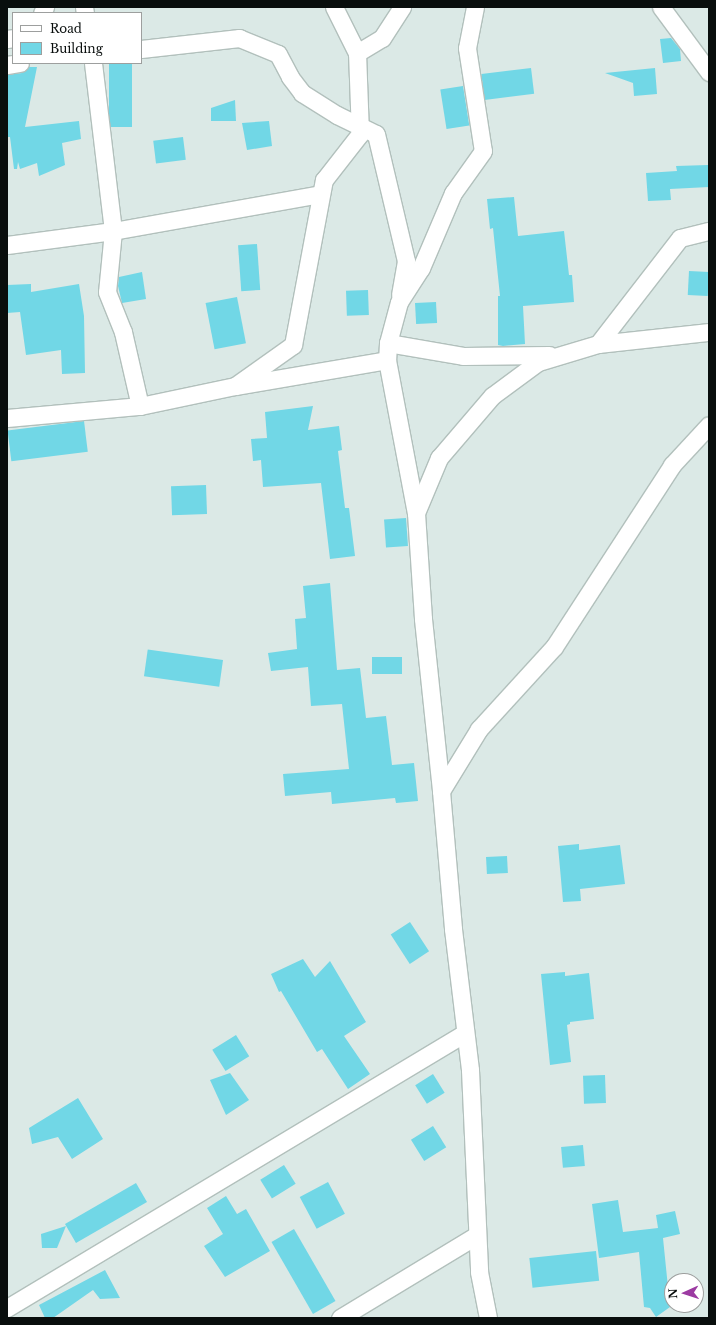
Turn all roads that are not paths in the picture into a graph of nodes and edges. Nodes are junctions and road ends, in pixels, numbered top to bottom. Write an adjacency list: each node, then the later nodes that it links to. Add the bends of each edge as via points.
1 (334, 7): 6 (street)
2 (402, 7): 6 (street, via 382,38)
3 (475, 7): 14 (street, via 466,48 483,151 453,193 421,268)
4 (661, 7): 8 (street)
5 (142, 49): 9 (street, via 240,38 278,54 302,93)
6 (357, 53): 9 (street)
7 (93, 64): 11 (street)
8 (709, 72)
9 (359, 127): 10 (street, via 360,134 324,180); 14 (street, via 376,134 396,214 406,261)
10 (321, 194): 11 (street); 20 (street, via 293,345)
11 (113, 231): 13 (street); 21 (street, via 107,292 123,332)
12 (709, 231): 16 (street, via 680,238)
13 (7, 245)
14 (398, 302): 17 (street)
15 (709, 332): 16 (street)
16 (602, 338): 18 (street)
17 (388, 343): 18 (street, via 463,356); 19 (street)
18 (562, 354): 24 (street, via 538,362 492,396 438,458)
19 (387, 360): 20 (street); 24 (street)
20 (235, 386): 21 (street)
21 (140, 406): 22 (street)
22 (7, 418)
23 (709, 425): 25 (street, via 672,465 554,647 479,729)
24 (416, 513): 25 (street, via 423,619)
25 (441, 791): 26 (street)
26 (465, 1033): 27 (street, via 470,1070); 28 (street)
27 (477, 1235): 29 (street); 30 (street, via 479,1272)
28 (7, 1308)
29 (340, 1318)
30 (488, 1318)

